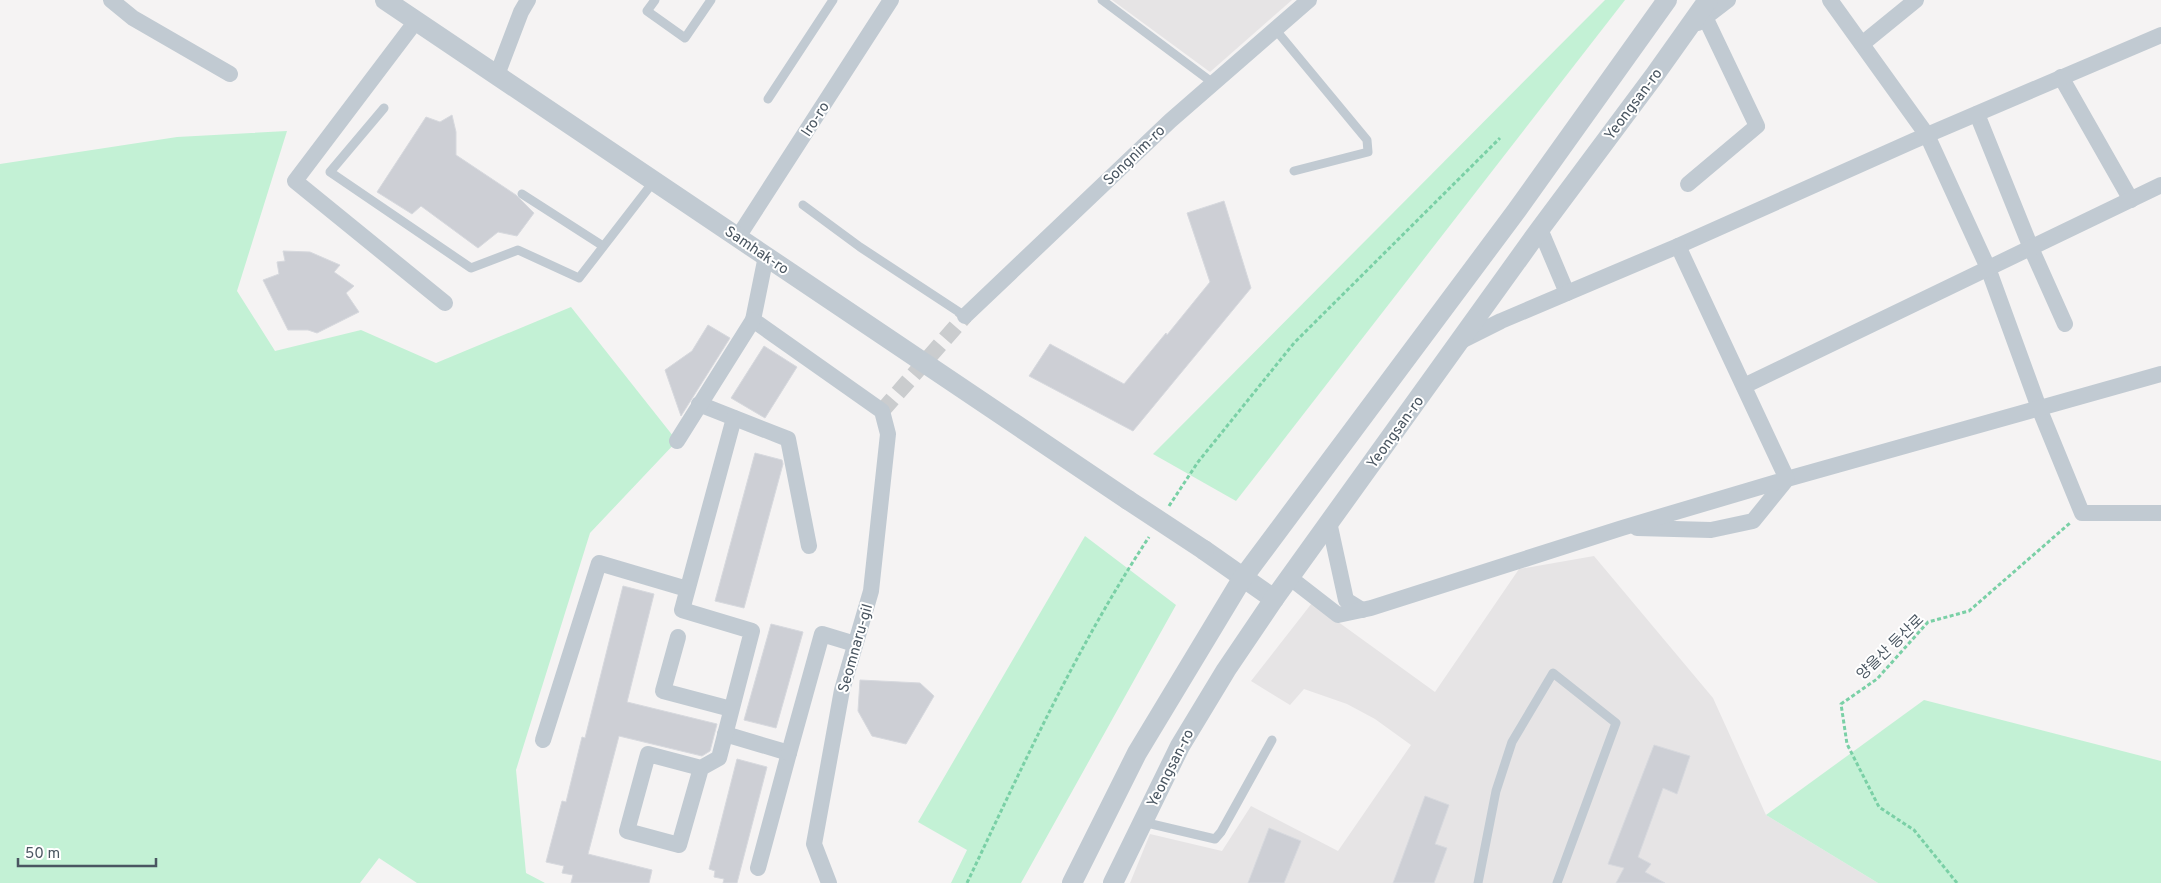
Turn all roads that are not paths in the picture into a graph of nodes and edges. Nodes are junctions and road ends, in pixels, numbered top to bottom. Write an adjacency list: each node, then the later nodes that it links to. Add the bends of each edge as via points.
1 (110, 0): 19 (street, via 134,18)
2 (385, 0): 15 (street, Samhak-ro)
3 (528, 0): 20 (street, via 520,12)
4 (655, 0): 5 (lane, via 647,11 685,38)
5 (711, 0)
6 (833, 0): 23 (lane)
7 (891, 0): 35 (street, Iro-ro)
8 (1102, 0): 22 (lane)
9 (1309, 0): 16 (street, Songnim-ro)
10 (1667, 0): 59 (street, via 1517,210)
11 (1728, 0): 14 (street)
12 (1830, 0): 18 (street)
13 (1916, 0): 18 (street)
14 (1707, 9): 29 (street, via 1757,126); 34 (street, Yeongsan-ro)
15 (416, 21): 20 (street, Samhak-ro); 42 (street, via 295,180)
16 (1275, 29): 22 (street, Songnim-ro); 27 (lane, via 1367,140 1368,152)
17 (2161, 35): 21 (street)
18 (1862, 44): 26 (street)
19 (230, 74)
20 (497, 75): 28 (street, Samhak-ro)
21 (2062, 77): 25 (street); 32 (street)
22 (1213, 83): 43 (street, Songnim-ro)
23 (768, 99)
24 (384, 108): 36 (lane, via 330,172 471,268 518,250 579,278)
25 (1977, 114): 26 (street); 38 (street)
26 (1927, 135): 37 (street); 40 (street)
27 (1294, 172)
28 (654, 181): 35 (street, Samhak-ro); 36 (lane)
29 (1688, 184)
30 (2161, 185): 32 (street)
31 (522, 194): 36 (lane)
32 (2131, 200): 38 (street)
33 (803, 205): 43 (lane)
34 (1540, 229): 41 (street); 46 (street, Yeongsan-ro)
35 (738, 237): 39 (street, Samhak-ro)
36 (603, 246)
37 (1678, 246): 41 (street); 48 (street)
38 (2031, 248): 40 (street); 45 (street)
39 (766, 256): 44 (street); 59 (street, Samhak-ro, bridge)
40 (1988, 268): 48 (street); 50 (street)
41 (1567, 293): 46 (street)
42 (445, 303)
43 (965, 316)
44 (753, 320): 49 (street); 64 (street, Seomnaru-gil, via 882,410 888,434 871,592)
45 (2065, 324)
46 (1461, 341): 55 (street, Yeongsan-ro)
47 (2161, 374): 50 (street)
48 (1744, 386): 53 (street)
49 (699, 404): 51 (street); 52 (street)
50 (2039, 408): 53 (street); 54 (street, via 2082,513)
51 (734, 418): 57 (street, via 788,439); 60 (street)
52 (677, 441)
53 (1787, 479): 56 (street); 56 (street, via 1753,521 1711,530)
54 (2161, 513)
55 (1329, 522): 58 (street, Yeongsan-ro); 62 (street, via 1346,600)
56 (1622, 528): 62 (street)
57 (809, 546)
58 (1289, 577): 61 (street, Yeongsan-ro); 62 (street, via 1338,615)
59 (1242, 578): 61 (street); 74 (street, via 1137,753)
60 (687, 589): 65 (street, via 682,610 752,631); 67 (street, via 600,563)
61 (1274, 599): 71 (street, Yeongsan-ro, via 1180,746)
62 (1362, 610)
63 (678, 637): 65 (street, via 663,691)
64 (855, 644): 69 (street, via 822,634); 73 (street, Seomnaru-gil, via 842,690 814,844)
65 (731, 709): 66 (street)
66 (725, 734): 69 (street); 70 (street, via 719,758)
67 (543, 740)
68 (1272, 740): 71 (lane, via 1215,839)
69 (789, 752): 72 (street)
70 (702, 768): 70 (street, via 679,846 627,831 648,754)
71 (1143, 822): 75 (street, Yeongsan-ro)
72 (758, 868)
73 (829, 883)
74 (1072, 883)
75 (1113, 883)
76 (1478, 883): 77 (lane, via 1496,790 1512,742 1553,673 1616,724)
77 (1557, 883)

